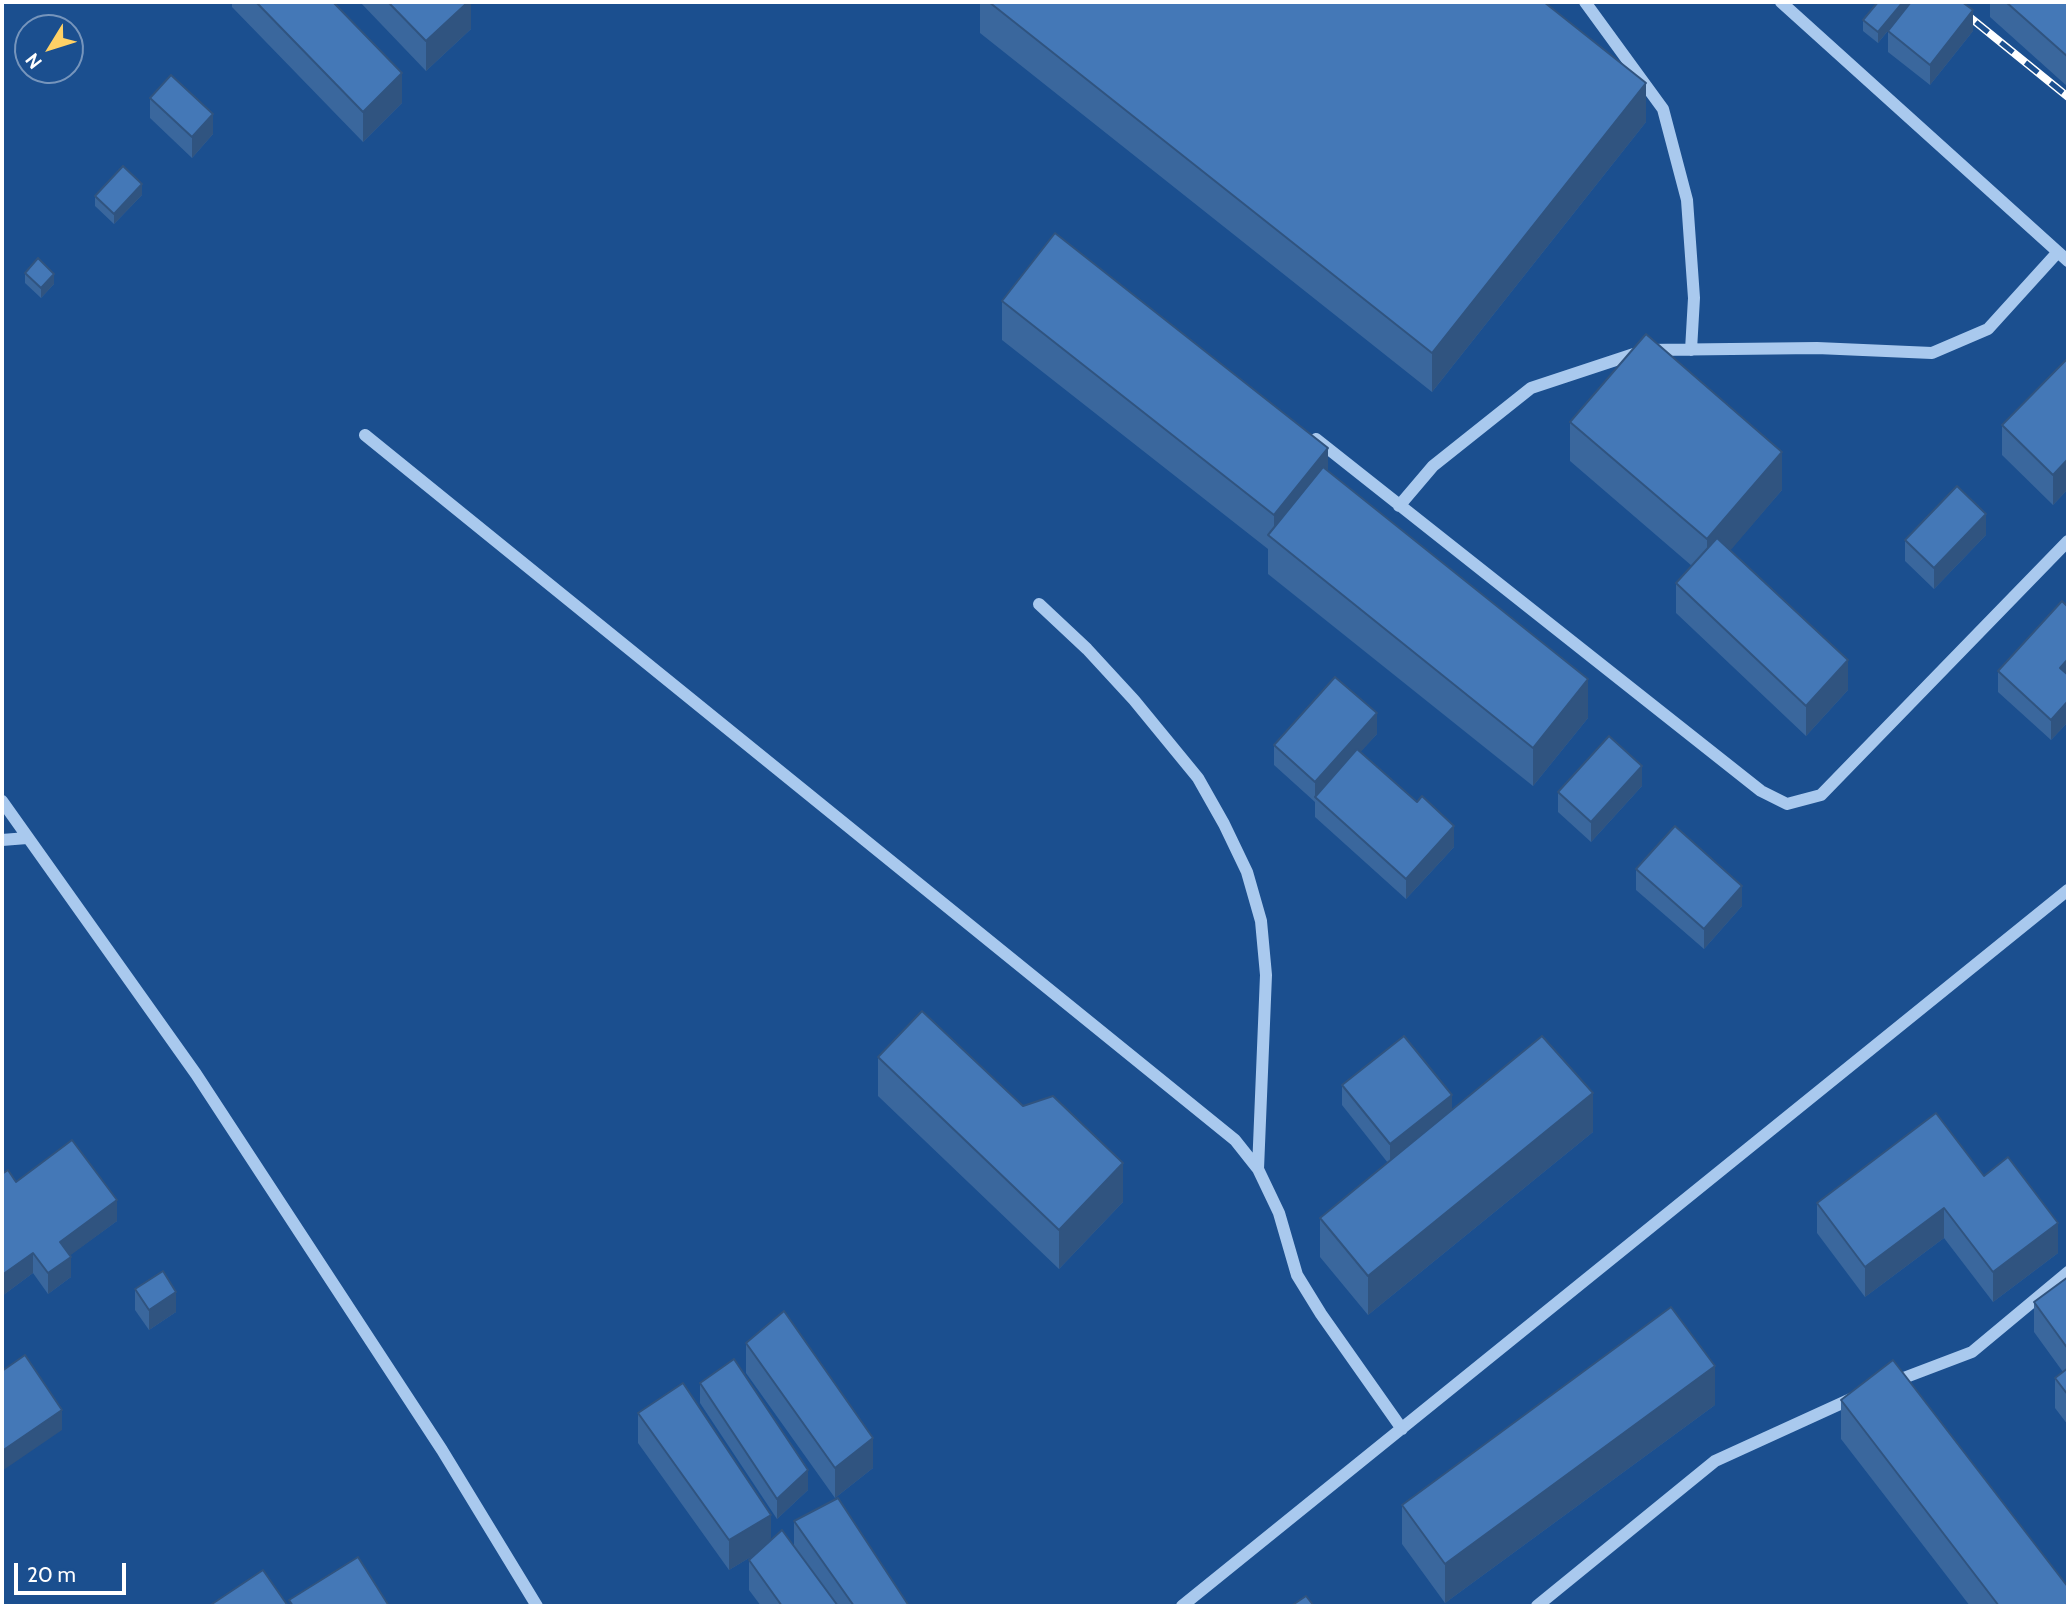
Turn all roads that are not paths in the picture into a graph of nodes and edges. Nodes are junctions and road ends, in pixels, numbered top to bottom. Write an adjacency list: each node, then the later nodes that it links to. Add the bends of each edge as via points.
1 (1585, 2): 5 (street, via 1663,109 1687,200 1694,298)
2 (1781, 2): 3 (street)
3 (2057, 253): 4 (street); 5 (street, via 1988,329 1931,353 1816,348)
4 (2068, 261)
5 (1691, 350): 8 (street, via 1646,351 1531,388 1433,466)
6 (1303, 429): 8 (street)
7 (366, 435): 15 (street, via 1224,1131)
8 (1399, 506): 9 (street, via 1761,791 1787,804 1821,795)
9 (2068, 541)
10 (1039, 604): 15 (street, via 1134,700 1198,778 1247,872 1261,921 1266,975)
11 (2, 801): 12 (street)
12 (27, 838): 13 (street); 18 (street, via 197,1073 442,1450)
13 (2, 840)
14 (2068, 890): 17 (street)
15 (1258, 1169): 17 (street, via 1279,1213 1297,1275)
16 (2068, 1272): 20 (street, via 1972,1352 1715,1461)
17 (1402, 1429): 19 (street)
18 (537, 1606)
19 (1182, 1606)
20 (1537, 1606)

